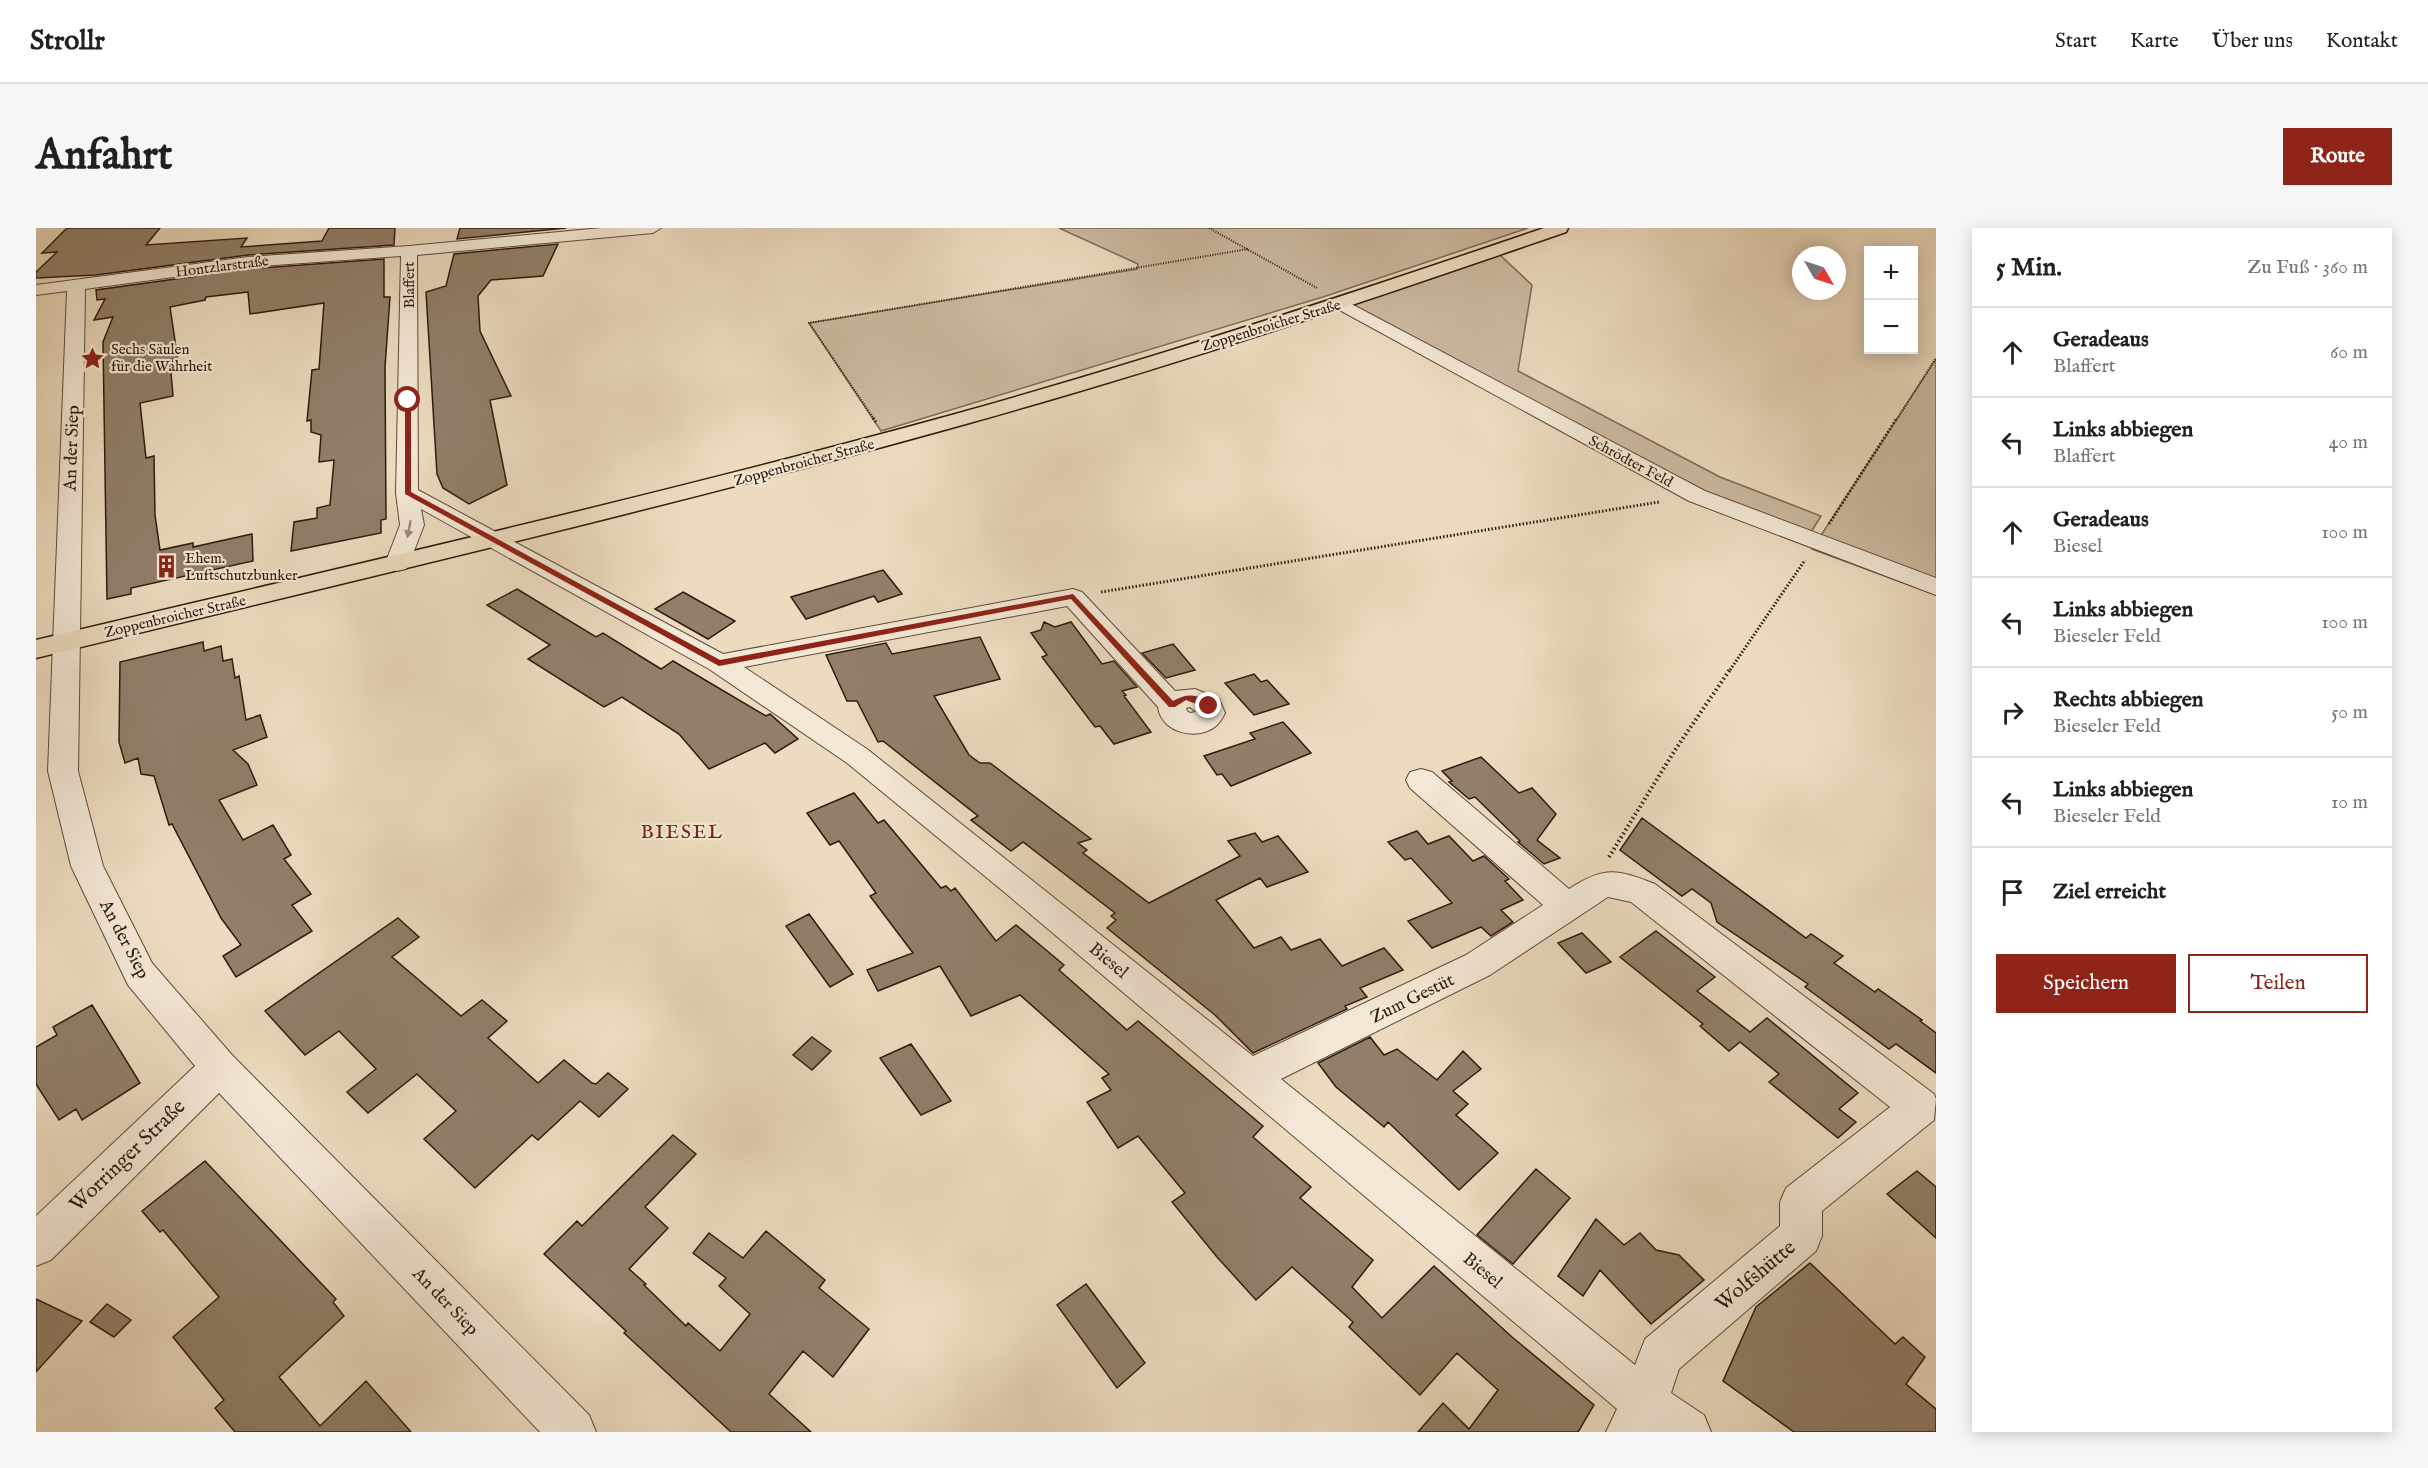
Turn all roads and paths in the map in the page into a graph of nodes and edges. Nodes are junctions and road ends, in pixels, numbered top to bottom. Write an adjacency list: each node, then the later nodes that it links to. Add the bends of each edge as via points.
1 (653, 228): 6 (street, Blaffert)
2 (1209, 228): 5 (path)
3 (1560, 228): 9 (main road, Zoppenbroicher Straße)
4 (454, 230): 6 (street)
5 (1248, 249): 9 (path); 11 (path, via 809,323)
6 (409, 251): 7 (street, Hontzlarstraße, via 248,262); 12 (street, Blaffert)
7 (76, 284): 8 (street, Hontzlarstraße); 19 (street, An der Siep)
8 (36, 290)
9 (1340, 303): 11 (main road, Zoppenbroicher Straße); 13 (street, Schrödter Feld)
10 (1936, 358): 15 (path)
11 (889, 440): 14 (main road, Zoppenbroicher Straße)
12 (407, 493): 14 (street); 16 (street, Blaffert, one-way to 16, via 412,525)
13 (1697, 496): 15 (street, Schrödter Feld); 18 (path)
14 (495, 539): 16 (main road, Zoppenbroicher Straße); 20 (street, Biesel)
15 (1816, 543): 17 (street, Schrödter Feld); 23 (path, via 1665,765 1602,869)
16 (397, 564): 19 (main road, Zoppenbroicher Straße)
17 (1936, 586)
18 (1073, 597): 20 (street); 21 (street)
19 (50, 645): 25 (street, An der Siep, via 63,771 87,866 140,974)
20 (719, 663): 26 (street, Biesel, via 857,756)
21 (1172, 705)
22 (1421, 780): 24 (street)
23 (1602, 884): 24 (street, Zum Gestüt); 27 (street, Wolfshütte, via 1623,885 1643,893)
24 (1568, 908): 26 (street, Zum Gestüt, via 1478,965)
25 (219, 1067): 28 (street, Worringer Straße); 30 (street, An der Siep)
26 (1249, 1076): 29 (street, Biesel)
27 (1928, 1115): 29 (street, Wolfshütte, via 1801,1202 1801,1236 1661,1355)
28 (36, 1245)
29 (1637, 1418): 31 (street, Biesel)
30 (572, 1432)
31 (1687, 1432)

